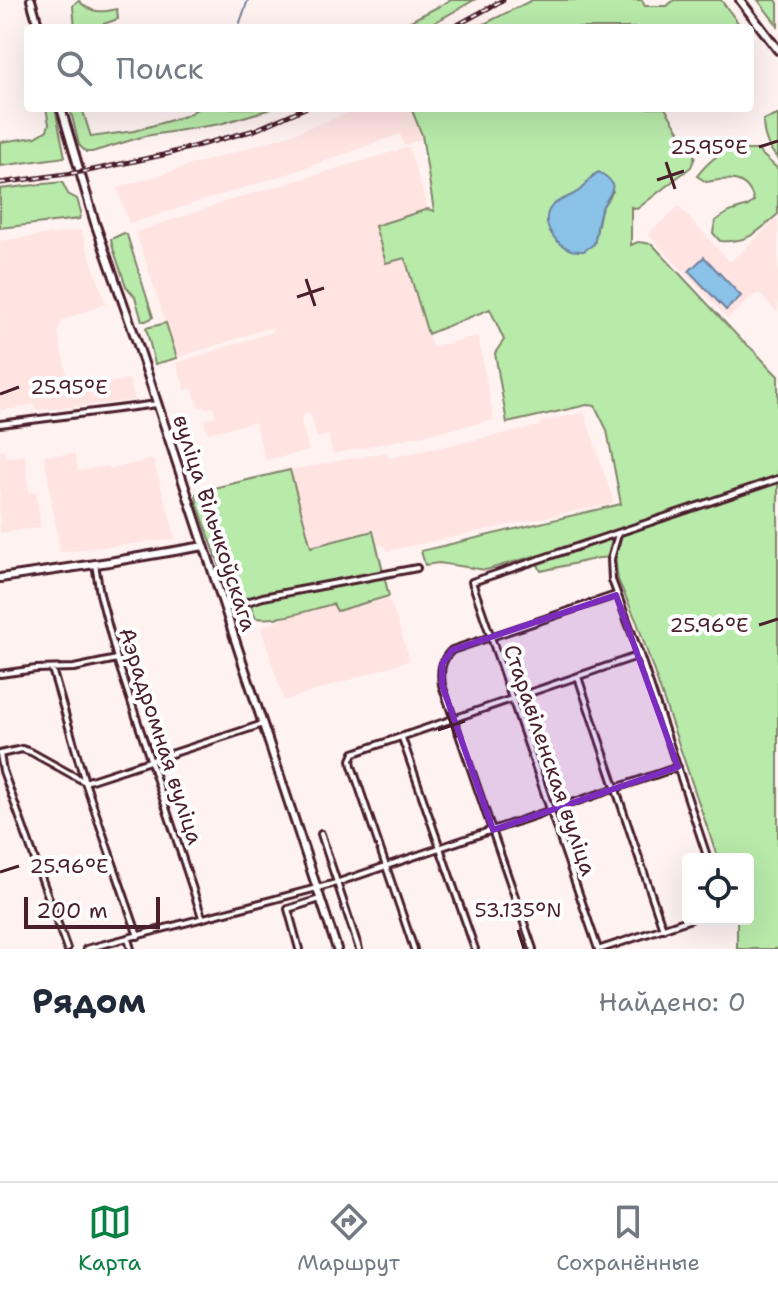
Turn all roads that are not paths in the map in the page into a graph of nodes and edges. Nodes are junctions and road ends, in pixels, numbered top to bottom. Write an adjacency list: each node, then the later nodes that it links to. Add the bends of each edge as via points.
1 (31, 0): 3 (main road)
2 (740, 0): 4 (main road)
3 (38, 24)
4 (778, 50)
5 (62, 112): 6 (main road, вуліца Вільчкоўскага)
6 (157, 404): 7 (street); 10 (main road, вуліца Вільчкоўскага)
7 (0, 424)
8 (778, 479): 9 (street)
9 (618, 534): 14 (street, via 611,559); 16 (street, Старавіленская вуліца, via 472,582)
10 (204, 546): 11 (main road); 15 (main road, вуліца Вільчкоўскага)
11 (95, 564): 13 (main road); 18 (street, Аэрадромная вуліца)
12 (417, 568): 15 (street)
13 (0, 578)
14 (616, 595): 16 (street); 17 (street)
15 (225, 609): 24 (main road, вуліца Вільчкоўскага)
16 (492, 638): 22 (street, Старавіленская вуліца); 23 (street, via 452,650 442,664 442,685)
17 (640, 655): 21 (street); 28 (street)
18 (117, 659): 19 (street); 27 (street, Аэрадромная вуліца)
19 (52, 669): 20 (street); 29 (street)
20 (0, 674)
21 (578, 677): 22 (street); 30 (street)
22 (512, 699): 23 (street); 31 (street, Старавіленская вуліца)
23 (454, 720): 25 (street); 32 (street)
24 (263, 724): 27 (street); 38 (main road, вуліца Вільчкоўскага)
25 (402, 738): 34 (street); 36 (street, via 354,753 351,760)
26 (0, 754): 29 (street, via 22,749); 45 (street)
27 (152, 761): 29 (street); 40 (street, Аэрадромная вуліца)
28 (678, 767): 30 (street); 35 (street)
29 (85, 782): 43 (street)
30 (615, 789): 31 (street); 42 (street)
31 (551, 811): 32 (street); 54 (street, Старавіленская вуліца)
32 (493, 830): 34 (street); 53 (street)
33 (321, 834): 37 (street)
34 (440, 848): 36 (street); 52 (street)
35 (706, 853)
36 (386, 866): 37 (street); 51 (street)
37 (336, 883): 38 (street); 50 (street)
38 (316, 888): 39 (main road, вуліца Вільчкоўскага); 40 (street)
39 (320, 899): 48 (street, via 288,909); 49 (main road, вуліца Вільчкоўскага)
40 (202, 917): 43 (street)
41 (682, 922): 42 (street)
42 (663, 929): 54 (street)
43 (138, 936): 44 (street)
44 (128, 939): 46 (street); 47 (street)
45 (67, 949)
46 (86, 949)
47 (131, 949)
48 (299, 949)
49 (337, 949)
50 (357, 949)
51 (414, 949)
52 (475, 949)
53 (533, 949)
54 (600, 949)

